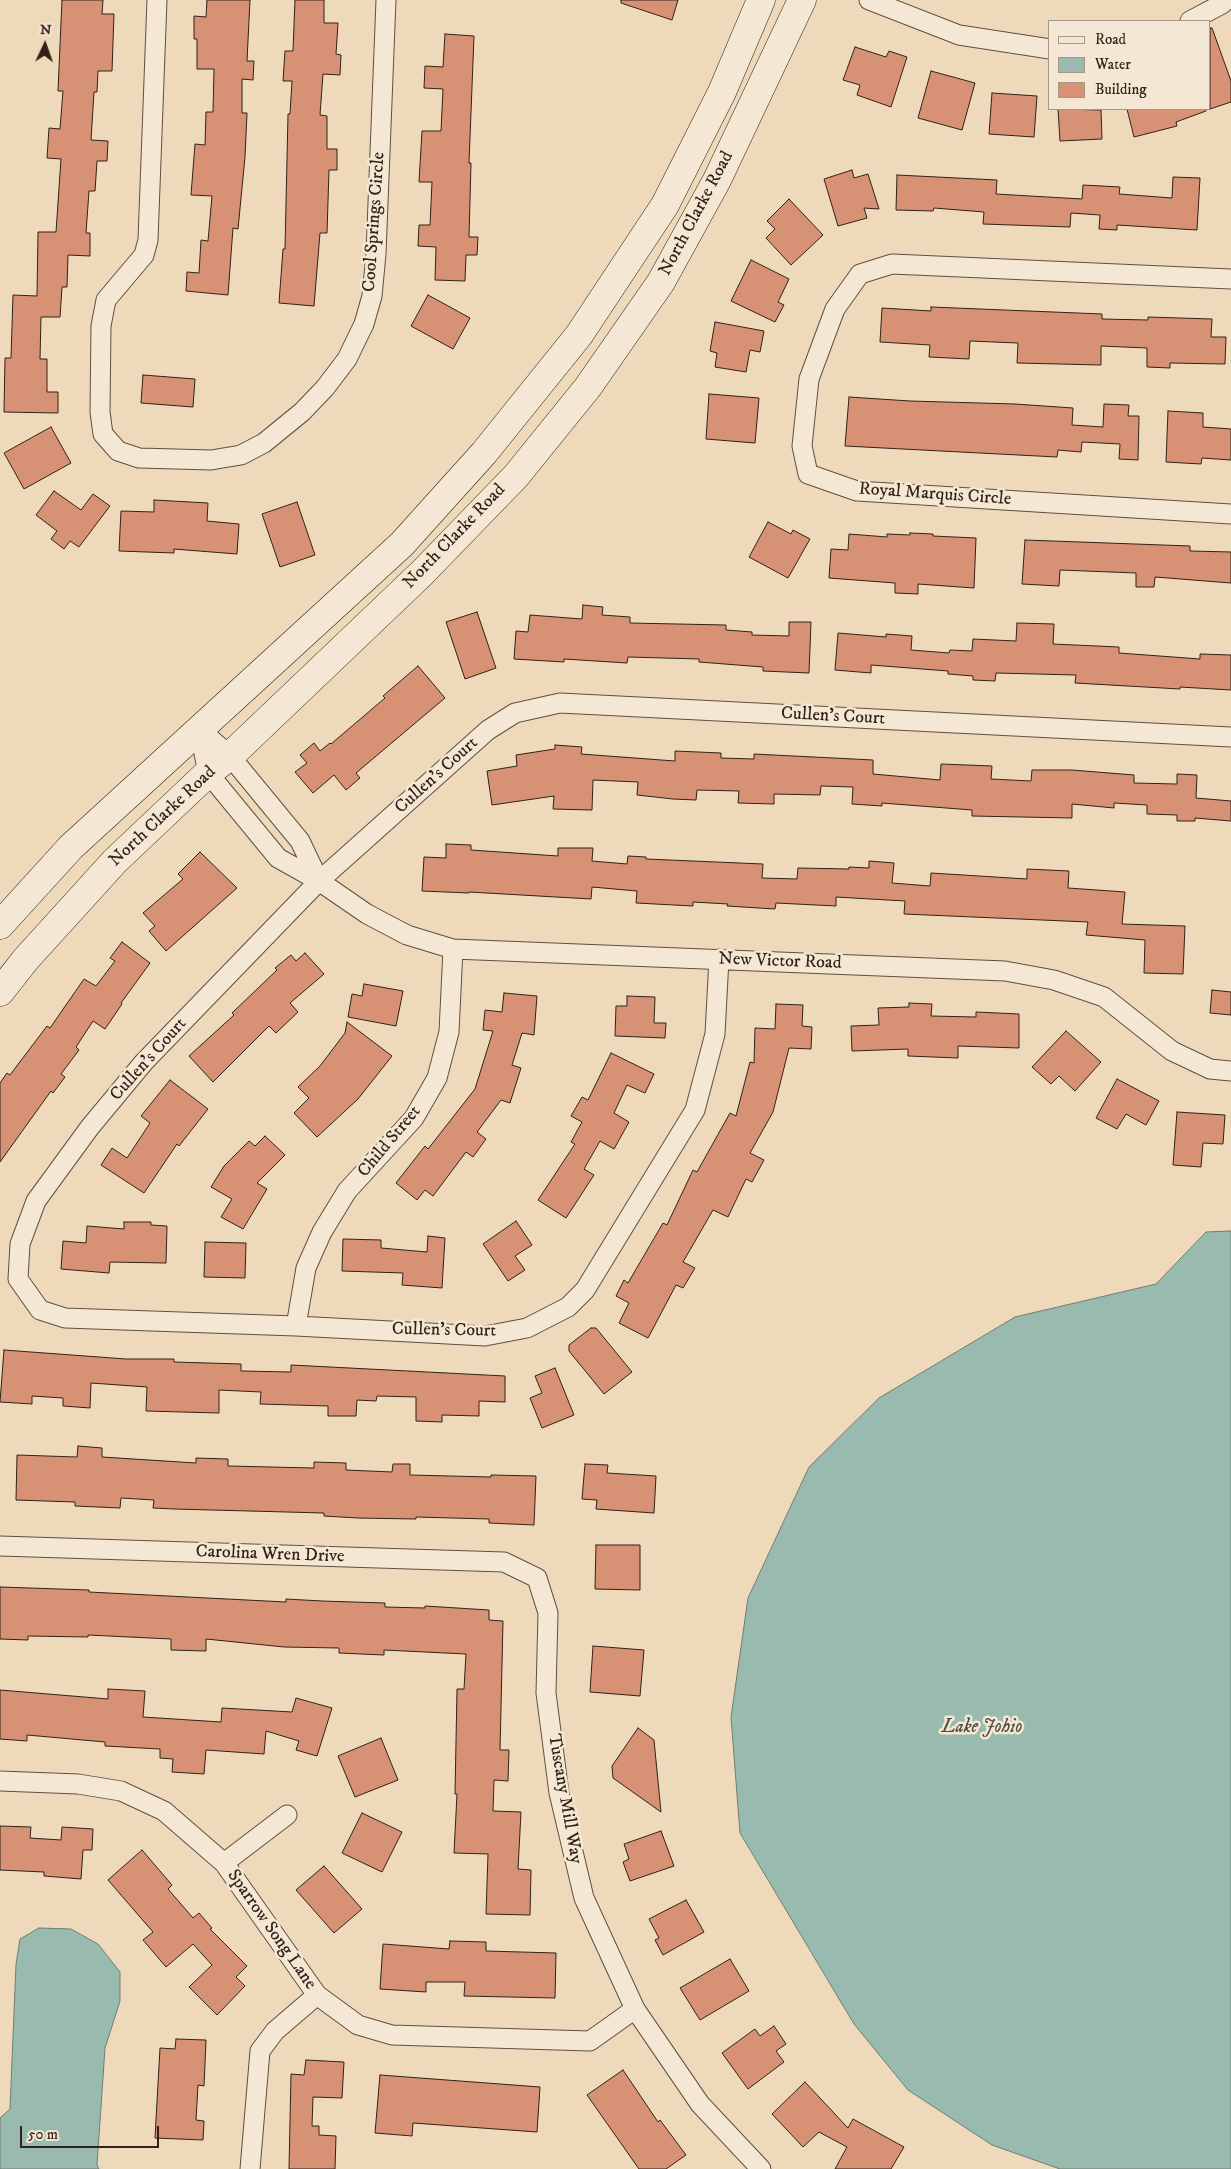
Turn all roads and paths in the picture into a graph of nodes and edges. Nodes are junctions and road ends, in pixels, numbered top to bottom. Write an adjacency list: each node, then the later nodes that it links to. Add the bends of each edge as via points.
1 (157, 0): 2 (street, Cool Springs Circle, via 148,240 144,255 106,300 101,326 100,412 103,434 118,451 139,458 211,460 241,455 264,443 302,412 347,359 364,324 372,296 376,254)
2 (386, 0)
3 (761, 0): 11 (street, North Clarke Road, via 722,92 665,205 579,335 484,453 402,544)
4 (802, 0): 13 (street, North Clarke Road, via 717,180 661,282 588,387 516,476 428,566)
5 (869, 0): 8 (street, via 959,35)
6 (1226, 0): 7 (street)
7 (1192, 20)
8 (1048, 49)
9 (1231, 279): 10 (street, Royal Marquis Circle, via 892,264 860,274 834,309 809,379 802,446 808,474 857,491)
10 (1231, 514)
11 (199, 729): 13 (street); 14 (street, New Victor Road); 16 (street, North Clarke Road, via 71,847)
12 (1231, 737): 15 (street, Cullen's Court, via 560,704 515,712 488,730)
13 (230, 756): 14 (street, North Clarke Road); 15 (street, via 300,840)
14 (208, 773): 15 (street, New Victor Road, via 278,858); 19 (street, North Clarke Road, via 115,861)
15 (319, 881): 17 (street, New Victor Road, via 367,914 399,930); 21 (street, Cullen's Court, via 144,1062 90,1127 36,1201 20,1244 18,1279 40,1310 65,1318)
16 (0, 925)
17 (454, 949): 18 (street, New Victor Road); 21 (street, Child Street, via 449,1032 438,1078 414,1118 348,1191 322,1232 306,1268)
18 (719, 959): 20 (street, New Victor Road, via 1005,970 1054,980 1104,997 1172,1051 1210,1069); 21 (street, Cullen's Court, via 715,1034 695,1110 585,1290 568,1307 527,1328 485,1336)
19 (0, 992)
20 (1231, 1071)
21 (296, 1326)
22 (0, 1546): 23 (street, Carolina Wren Drive, via 504,1562)
23 (537, 1578): 28 (street, Tuscany Mill Way, via 548,1613 546,1693 559,1793 584,1898)
24 (0, 1781): 26 (street, Sparrow Song Lane, via 78,1784 121,1791 164,1810)
25 (287, 1815): 26 (street)
26 (224, 1863): 27 (street, Sparrow Song Lane)
27 (317, 1995): 28 (street, Sparrow Song Lane, via 358,2025 392,2035 590,2041); 29 (street, via 276,2030 260,2051)
28 (635, 2009): 30 (street, Tuscany Mill Way, via 700,2104)
29 (250, 2169)
30 (761, 2169)

